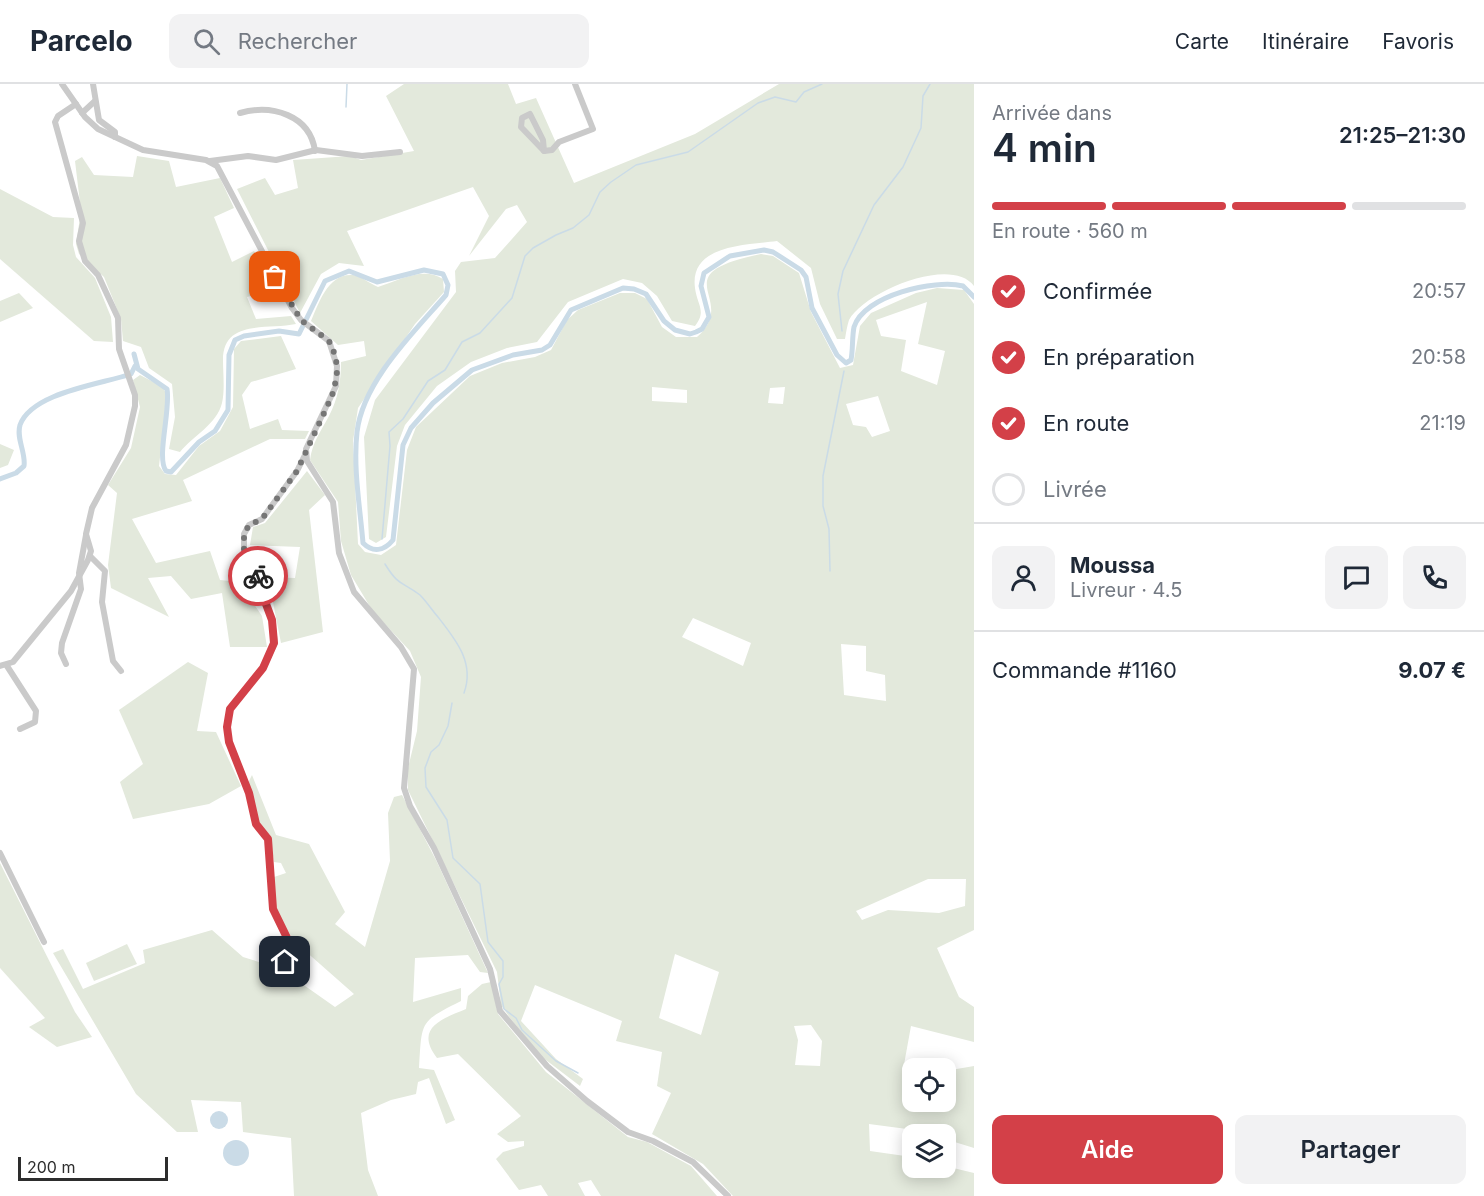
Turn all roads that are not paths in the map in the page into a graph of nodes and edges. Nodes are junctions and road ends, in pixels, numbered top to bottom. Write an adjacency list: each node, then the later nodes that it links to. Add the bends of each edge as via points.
1 (62, 84): 5 (street)
2 (93, 84): 4 (street)
3 (575, 84): 10 (street, via 593,129)
4 (95, 101): 6 (street); 8 (street, via 100,122 116,132)
5 (76, 104): 6 (street); 14 (street, via 58,116 56,122 83,224 79,241 85,261 99,275 118,318 119,349 135,395 129,436 92,508)
6 (82, 113): 8 (street, via 98,129)
7 (240, 113): 9 (street, via 264,110 299,120 310,130)
8 (115, 137): 12 (street, via 143,150)
9 (315, 150): 11 (street, via 362,156); 12 (street, via 276,160 248,156)
10 (544, 151): 10 (street, via 534,117 524,116 522,129)
11 (400, 152)
12 (209, 161): 13 (street, via 226,179 301,320 333,348 337,376 332,396)
13 (305, 455): 23 (street, via 262,519 249,525 244,534 244,557 267,594 274,643 263,668 230,709 227,727 256,824 268,839 273,909 291,946 288,959); 24 (street, via 333,502 339,553 354,592 401,647 414,669 404,788 490,969 500,1011 547,1066 587,1101 628,1132 693,1162)
14 (86, 534): 15 (street); 16 (street)
15 (90, 556): 16 (street); 19 (street, via 105,571 102,602 113,661)
16 (79, 573): 17 (street, via 81,590 68,621 61,653); 18 (street, via 71,591 13,662)
17 (66, 664)
18 (4, 666): 20 (street, via 36,711 35,722)
19 (121, 671)
20 (20, 729)
21 (0, 853): 22 (street)
22 (44, 942)
23 (277, 962)
24 (728, 1196)

